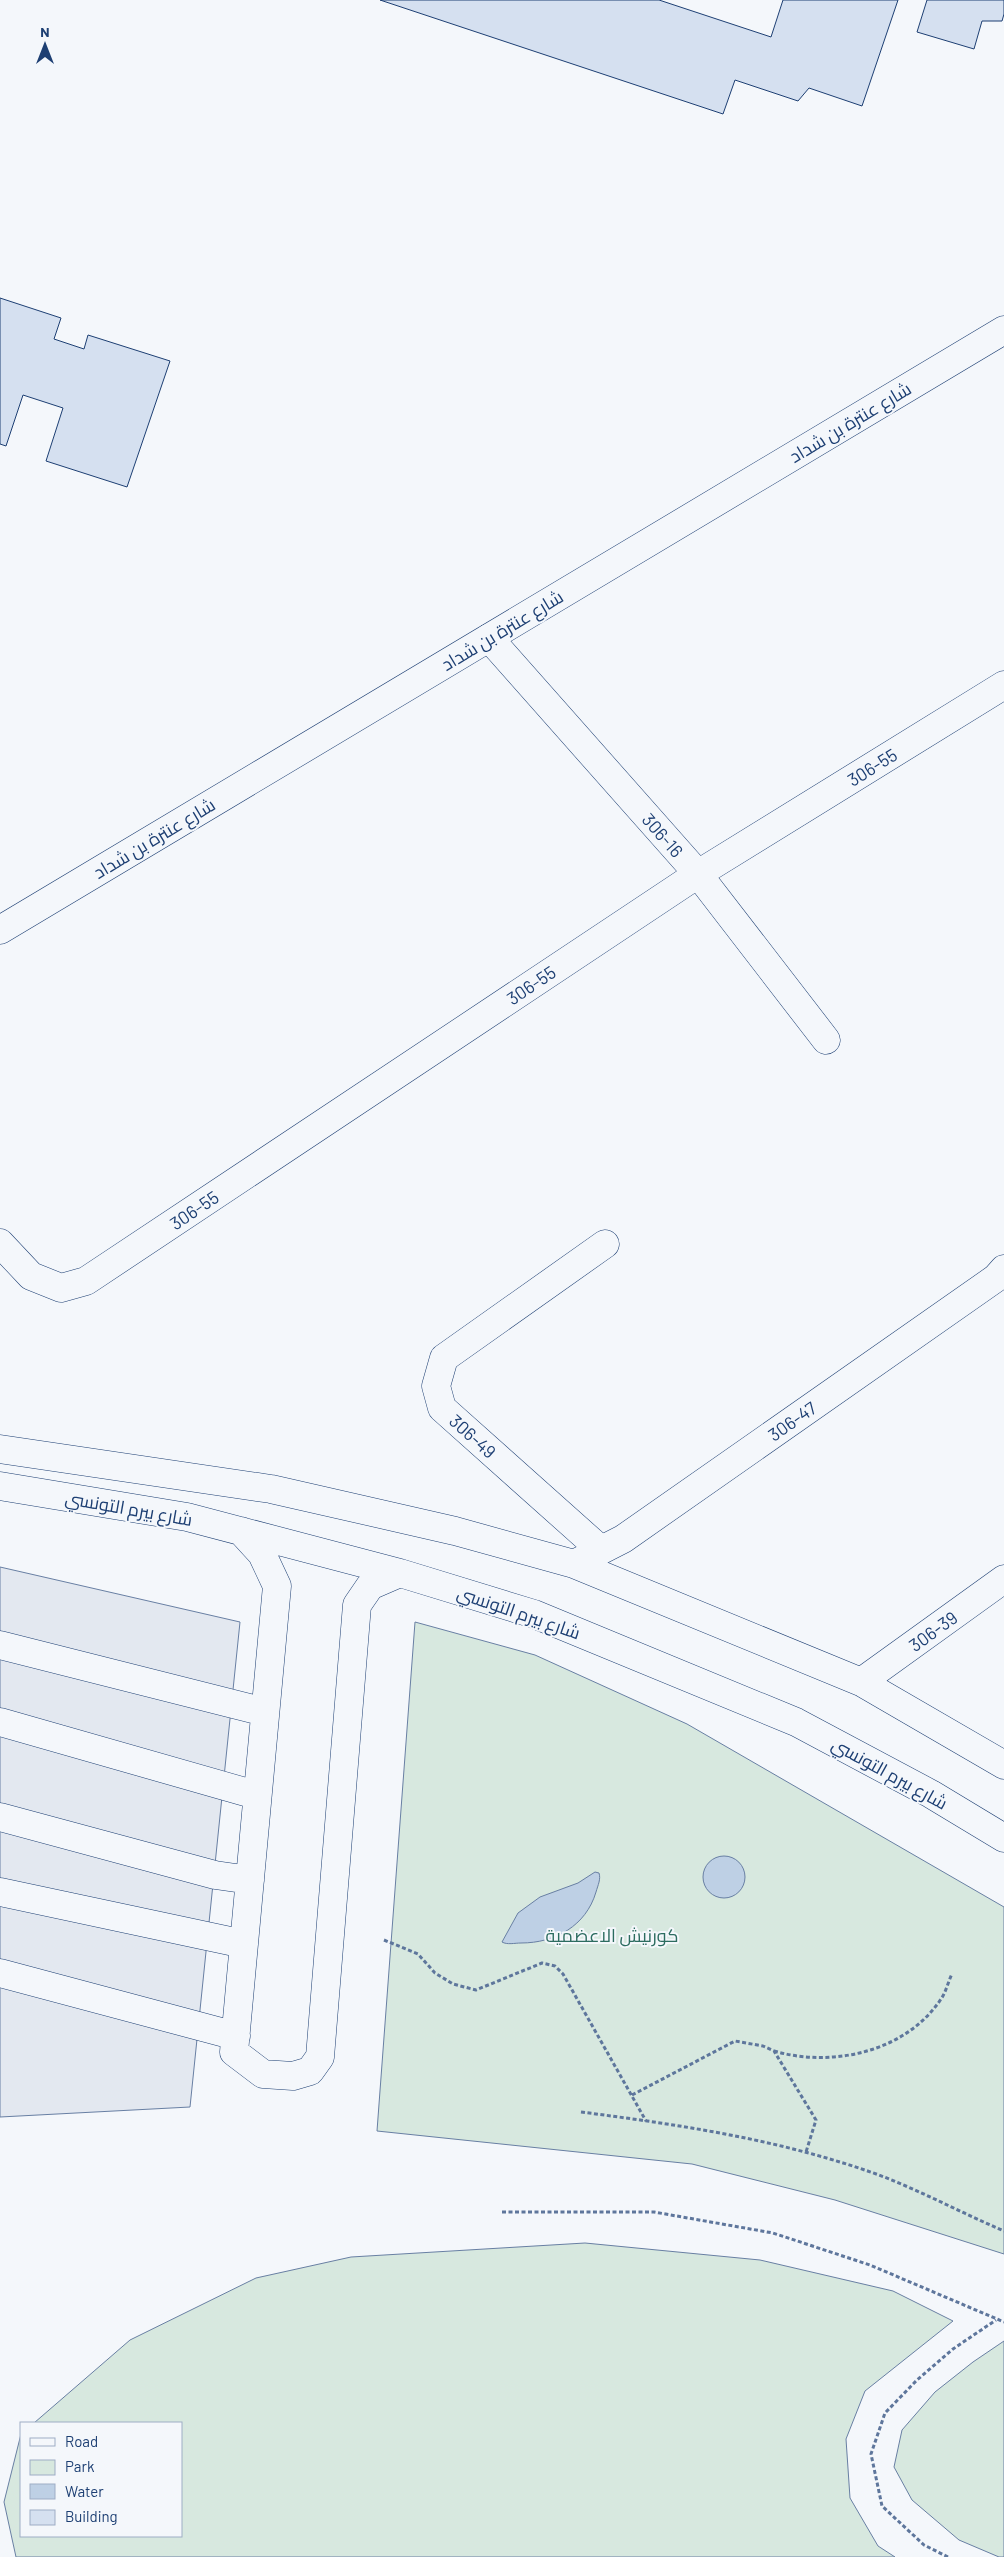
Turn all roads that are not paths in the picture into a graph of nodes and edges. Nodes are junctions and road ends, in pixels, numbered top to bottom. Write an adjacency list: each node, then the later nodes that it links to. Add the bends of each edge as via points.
1 (1004, 330): 2 (street, شارع عنترة بن شداد)
2 (489, 638): 4 (street, 306-16); 5 (street, شارع عنترة بن شداد)
3 (1004, 685): 4 (street, 306-55)
4 (698, 874): 6 (street, 306-16); 7 (street, 306-55, via 86,1282 61,1288 31,1276)
5 (0, 930)
6 (826, 1040)
7 (0, 1243)
8 (605, 1244): 13 (street, 306-49, via 444,1358 436,1386 442,1408)
9 (1004, 1269): 13 (street, 306-47, via 996,1278 623,1539)
10 (0, 1449): 14 (street, via 271,1489 455,1531)
11 (0, 1486): 12 (street, شارع بيرم التونسي, via 187,1516)
12 (241, 1531): 15 (street, شارع بيرم التونسي); 19 (street, via 262,1554 277,1586)
13 (601, 1550): 14 (street, 306-47)
14 (574, 1564): 18 (street)
15 (400, 1573): 24 (street, شارع بيرم التونسي, via 534,1614 796,1722 931,1794); 29 (street, via 370,1586 357,1605 320,2058 310,2070 293,2076 262,2074 234,2052)
16 (1004, 1580): 18 (street, 306-39)
17 (0, 1645): 19 (street)
18 (861, 1682): 21 (street)
19 (265, 1712): 22 (street)
20 (0, 1722): 22 (street)
21 (1004, 1765)
22 (256, 1795): 25 (street)
23 (0, 1816): 25 (street, via 215,1875)
24 (1004, 1838)
25 (250, 1880): 27 (street)
26 (0, 1892): 27 (street)
27 (244, 1944): 29 (street)
28 (0, 1974): 29 (street)
29 (236, 2036)

